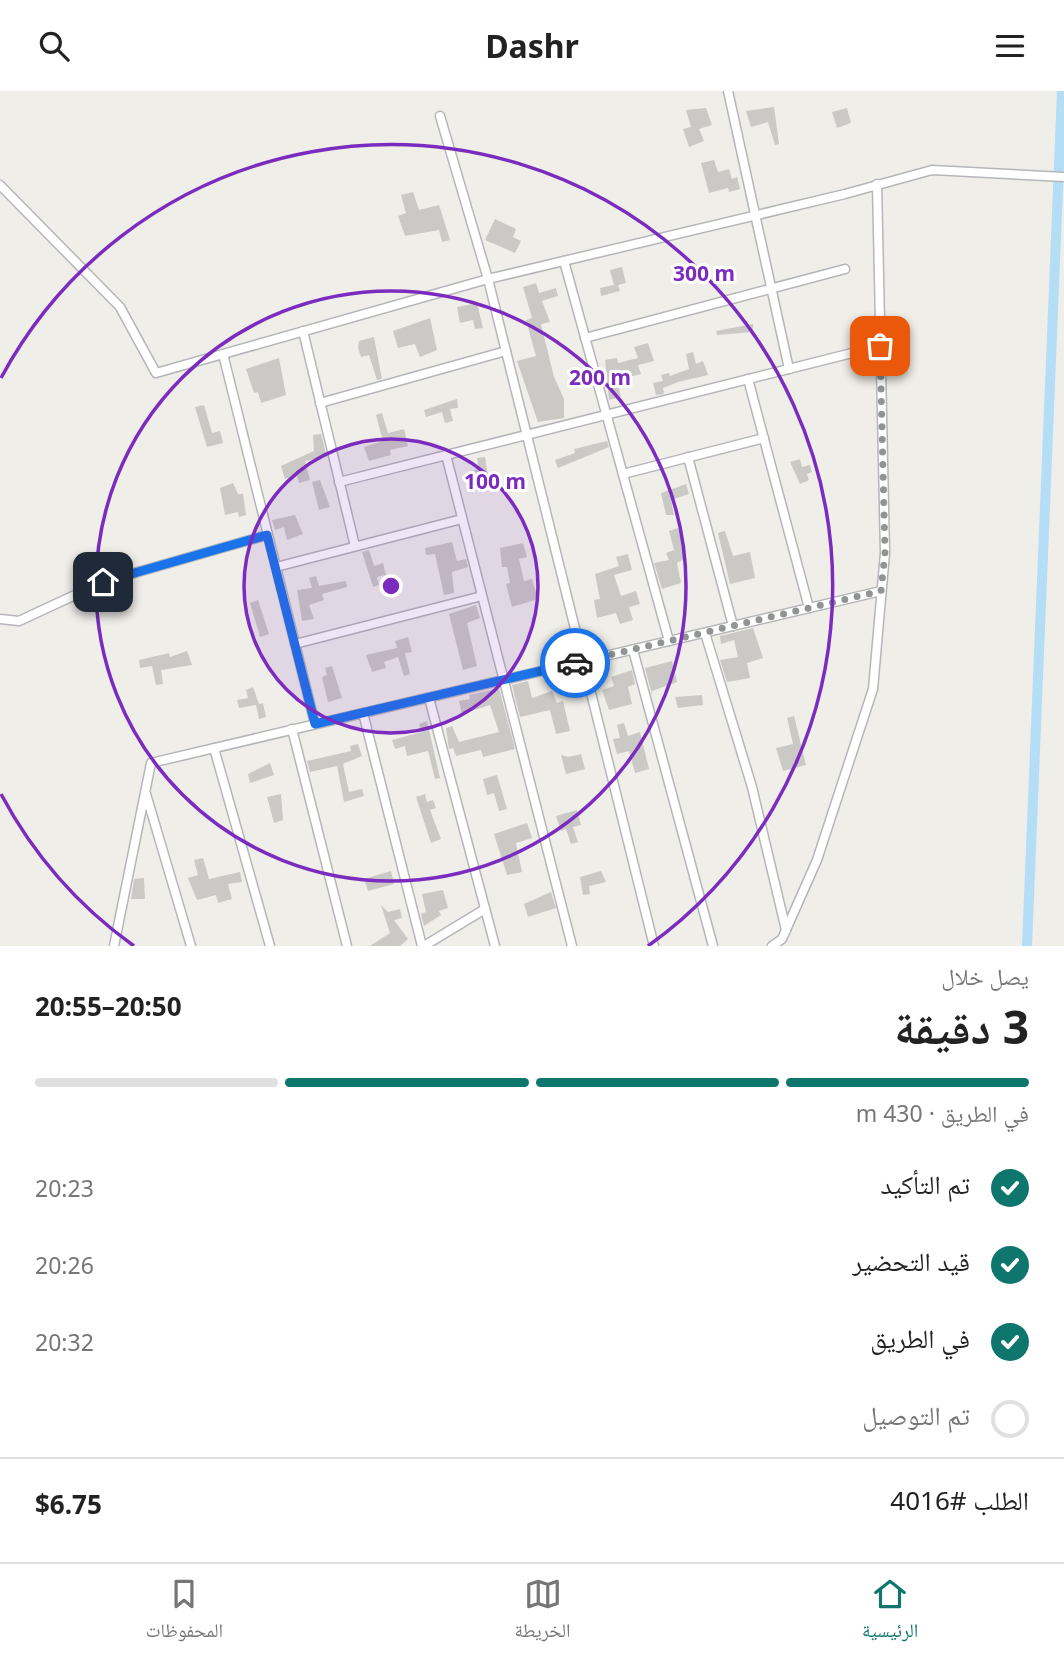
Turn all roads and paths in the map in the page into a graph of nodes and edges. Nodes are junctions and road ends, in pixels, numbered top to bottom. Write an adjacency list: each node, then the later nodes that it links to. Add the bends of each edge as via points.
1 (728, 91): 6 (street)
2 (440, 116): 9 (street)
3 (1064, 177): 4 (street, via 932,170)
4 (877, 184): 6 (street); 13 (street)
5 (0, 185): 15 (street, via 120,307 156,373)
6 (755, 215): 7 (street); 10 (street)
7 (564, 261): 9 (street); 12 (street)
8 (845, 269): 10 (street)
9 (488, 279): 11 (street); 14 (street)
10 (772, 289): 12 (street); 16 (street)
11 (303, 331): 15 (street); 18 (street)
12 (585, 338): 19 (street)
13 (880, 346): 16 (street); 30 (street, via 885,553)
14 (506, 351): 18 (street); 20 (street)
15 (223, 354): 27 (street)
16 (789, 369): 17 (street)
17 (748, 379): 19 (street); 21 (street)
18 (320, 403): 25 (street)
19 (606, 415): 20 (street); 24 (street)
20 (527, 435): 22 (street); 39 (street)
21 (764, 438): 23 (street); 32 (street)
22 (446, 455): 25 (street); 26 (street)
23 (688, 457): 24 (street); 34 (street)
24 (623, 474): 36 (street)
25 (340, 482): 28 (street)
26 (462, 519): 28 (street); 31 (street)
27 (267, 535): 29 (street); 33 (street, via 103,582 19,621)
28 (355, 546): 29 (street)
29 (275, 567): 37 (street)
30 (881, 591): 32 (street); 48 (street, via 873,689 817,860)
31 (482, 596): 37 (street); 40 (street)
32 (809, 608): 34 (street)
33 (0, 619)
34 (733, 626): 35 (street)
35 (705, 633): 36 (street); 48 (street, via 752,787)
36 (669, 641): 38 (street)
37 (295, 644): 43 (street)
38 (633, 650): 39 (street); 57 (street)
39 (583, 661): 40 (street); 56 (street)
40 (503, 680): 41 (street); 55 (street)
41 (429, 698): 42 (street); 47 (street)
42 (363, 713): 43 (street); 53 (street)
43 (315, 724): 44 (street)
44 (292, 729): 45 (street); 52 (street)
45 (214, 748): 46 (street, via 151,763); 51 (street)
46 (145, 792): 49 (street); 50 (street)
47 (485, 909): 53 (street); 54 (street)
48 (786, 930): 58 (street)
49 (114, 946)
50 (191, 946)
51 (270, 946)
52 (347, 946)
53 (423, 946)
54 (495, 946)
55 (572, 946)
56 (654, 946)
57 (713, 946)
58 (772, 946)

